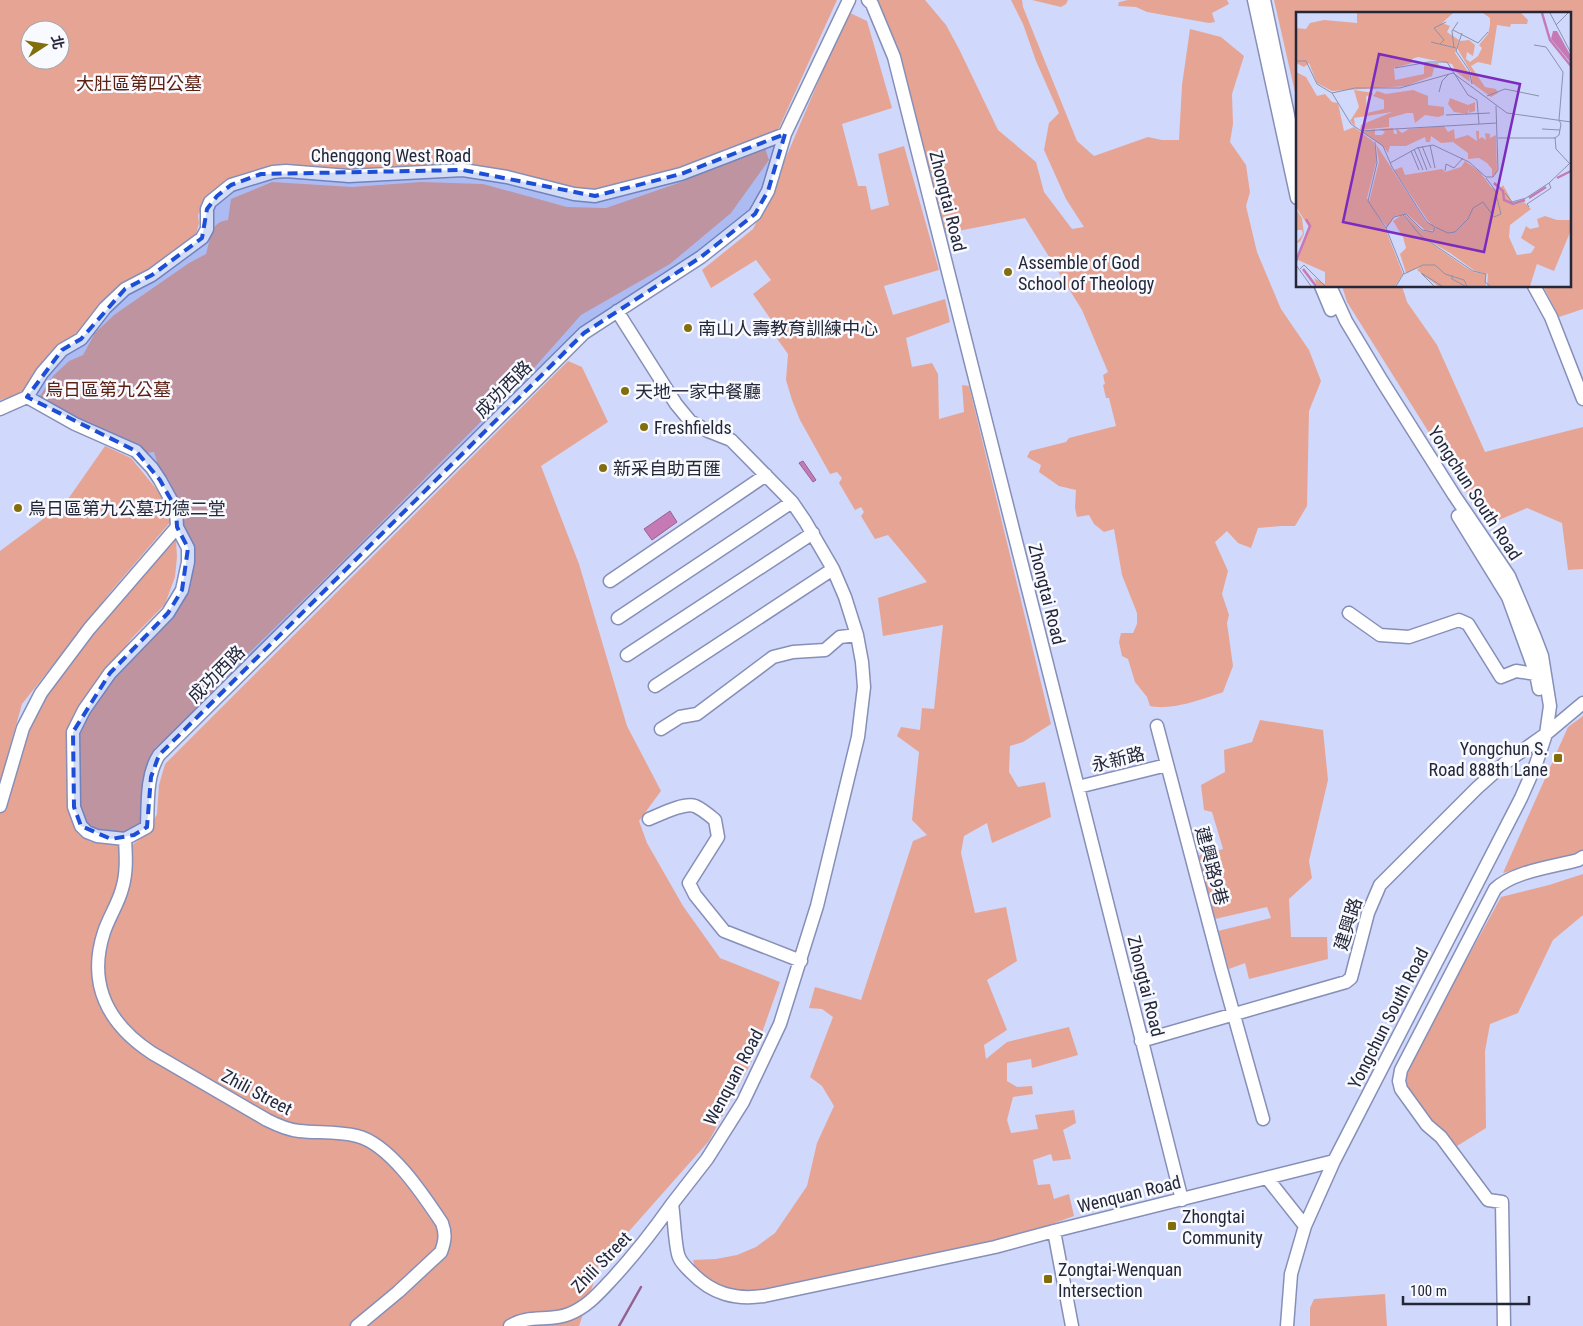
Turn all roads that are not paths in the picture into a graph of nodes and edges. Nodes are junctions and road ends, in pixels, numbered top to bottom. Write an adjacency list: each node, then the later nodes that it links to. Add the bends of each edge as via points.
1 (849, 0): 5 (street)
2 (868, 0): 33 (street, Zhongtai Road, via 894,57)
3 (1254, 0): 7 (street)
4 (1264, 0): 6 (street)
5 (785, 134): 11 (street, 成功西路, via 768,192 754,214 701,257); 13 (street, Chenggong West Road, via 681,174 595,196 463,170 375,175 286,171 261,174 231,185 210,202 207,229 202,238 152,275 125,289 81,339 62,350)
6 (1296, 153)
7 (1296, 193)
8 (1322, 288): 12 (street, Yongchun South Road)
9 (1331, 288): 12 (street, Yongchun South Road)
10 (1535, 288): 14 (street, via 1551,317)
11 (617, 311): 16 (street, Wenquan Road, via 690,421 731,440); 36 (street, 成功西路, via 584,334 159,755 150,777 147,827)
12 (1342, 323): 26 (street, Yongchun South Road, via 1508,597); 31 (street, Yongchun South Road, via 1509,576 1542,656 1550,706)
13 (27, 397): 15 (street); 18 (street, via 136,451 152,468 176,509)
14 (1583, 399)
15 (0, 409)
16 (766, 475): 17 (street, Wenquan Road); 21 (street)
17 (792, 502): 19 (street, Wenquan Road); 23 (street)
18 (177, 527): 34 (street, via 88,629 40,693 23,728); 36 (street, via 188,548 182,590 168,613 110,673 72,732 74,807 81,826 97,836)
19 (813, 533): 20 (street, Wenquan Road); 25 (street)
20 (833, 569): 24 (street, Wenquan Road); 27 (street)
21 (610, 582)
22 (1349, 614): 26 (street, via 1380,635 1409,637 1459,620 1468,624 1501,677 1516,671)
23 (618, 618)
24 (856, 635): 30 (street, via 840,637 825,650 773,657 697,714 680,717); 38 (street, Wenquan Road, via 864,687 858,737)
25 (627, 655)
26 (1536, 674): 31 (street, Yongchun South Road)
27 (655, 686)
28 (1583, 703): 31 (street)
29 (1157, 726): 32 (street, 建興路9巷)
30 (661, 729)
31 (1546, 734): 39 (street, 建興路, via 1477,788 1380,885 1368,913 1352,978); 42 (street, Yongchun South Road, via 1522,798)
32 (1167, 765): 33 (street, 永新路); 39 (street, 建興路9巷)
33 (1078, 788): 40 (street, Zhongtai Road)
34 (0, 806)
35 (649, 819): 38 (street, via 690,805 715,820 718,837 689,883 695,895 724,931)
36 (126, 839): 48 (street, Zhili Street, via 126,871 122,890 99,948 98,967 105,1001 123,1031 152,1053 283,1128 358,1136 371,1141 394,1160 442,1223 445,1243 441,1252)
37 (1583, 857): 52 (street, via 1514,877 1495,889 1400,1075 1401,1089 1427,1125 1442,1137 1488,1200 1502,1202)
38 (801, 961): 45 (street, Wenquan Road, via 780,1024 743,1102 707,1159)
39 (1235, 1015): 40 (street, 建興路); 41 (street, 建興路9巷)
40 (1141, 1041): 44 (street, Zhongtai Road)
41 (1263, 1118)
42 (1334, 1161): 43 (street, Wenquan Road); 46 (street, Yongchun South Road)
43 (1267, 1178): 44 (street, Wenquan Road); 46 (street)
44 (1182, 1200): 47 (street, Wenquan Road)
45 (672, 1204): 47 (street, Wenquan Road, via 679,1257 708,1288 740,1298 764,1296 995,1247); 49 (street, Zhili Street, via 641,1247 581,1309 567,1315 524,1320)
46 (1305, 1226): 51 (street, Yongchun South Road, via 1290,1274)
47 (1054, 1231): 50 (street)
48 (357, 1326)
49 (510, 1326)
50 (1072, 1326)
51 (1287, 1326)
52 (1504, 1326)

